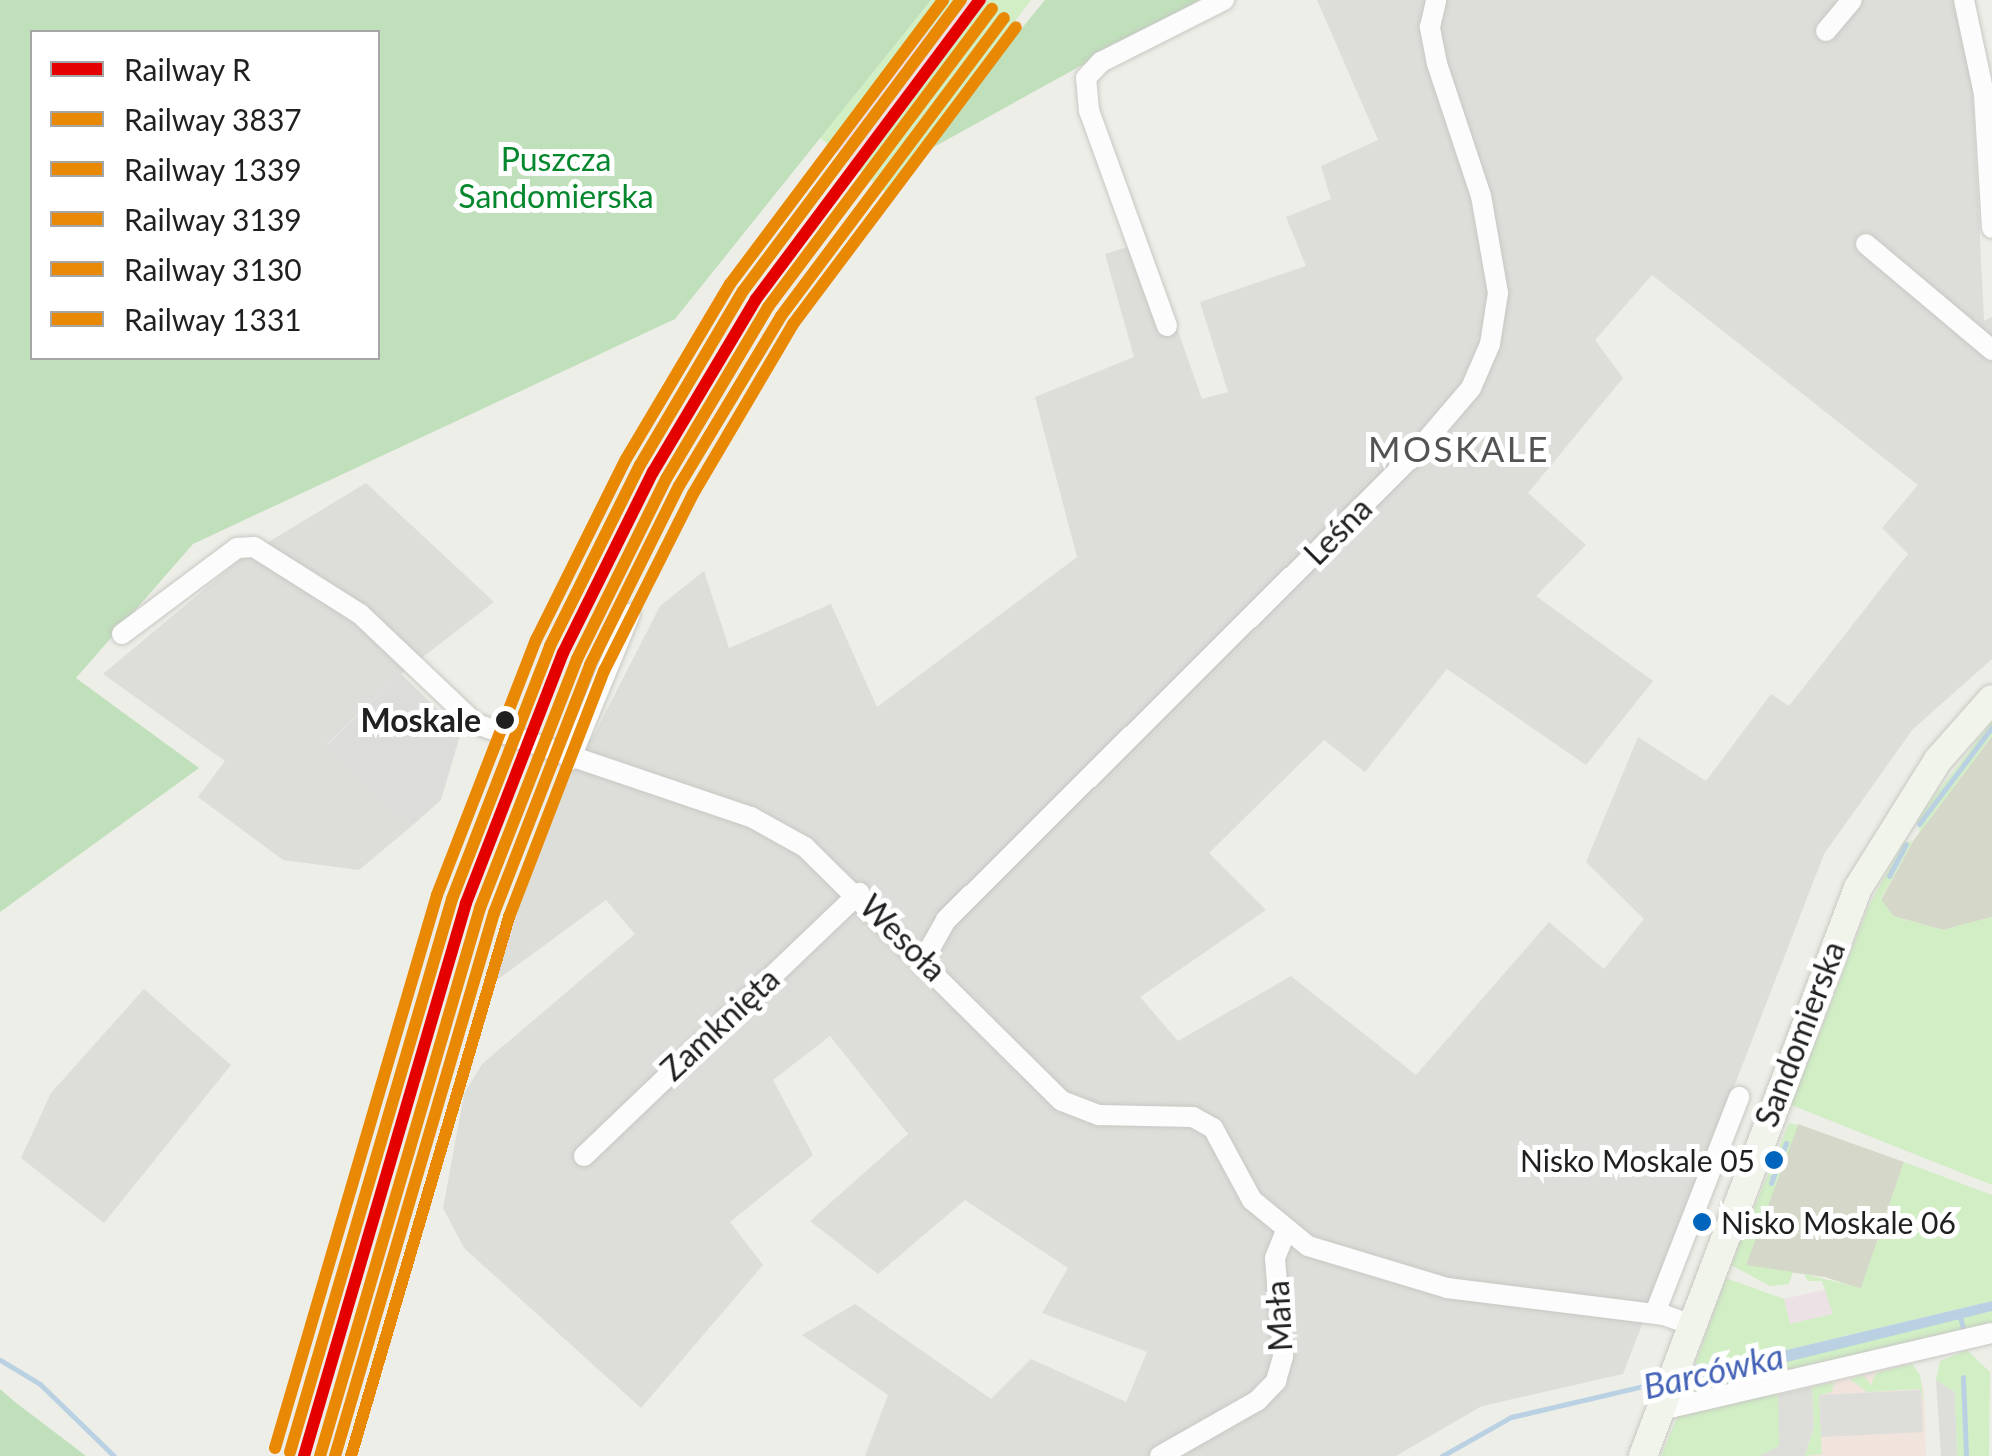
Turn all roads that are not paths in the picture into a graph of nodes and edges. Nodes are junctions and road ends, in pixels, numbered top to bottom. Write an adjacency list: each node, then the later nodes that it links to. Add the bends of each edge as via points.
1 (1224, 0): 8 (street, via 1100,62 1086,78 1088,111)
2 (1435, 0): 15 (street, Leśna, via 1430,28 1437,64 1481,196 1498,292 1490,344 1471,388 1413,456 946,920)
3 (1852, 0): 5 (street)
4 (1964, 0): 6 (street, via 1984,94)
5 (1826, 31)
6 (1992, 228)
7 (1866, 244): 9 (street)
8 (1166, 326)
9 (1992, 349)
10 (630, 614): 13 (street)
11 (122, 634): 13 (street, Wesoła, via 237,548 254,547 332,592 476,724)
12 (1992, 699): 20 (main road, Sandomierska, via 1938,760 1858,888)
13 (570, 760): 14 (street, Wesoła, via 766,824)
14 (859, 893): 15 (street, Wesoła); 17 (street, Zamknięta)
15 (924, 959): 18 (street, Wesoła, via 1062,1101 1099,1115 1193,1117 1212,1128 1252,1200)
16 (1739, 1097): 19 (street)
17 (584, 1156)
18 (1286, 1233): 19 (street, Wesoła, via 1396,1278); 23 (street, Mała, via 1275,1258 1283,1342 1276,1382 1257,1401)
19 (1655, 1313): 20 (street, Wesoła)
20 (1692, 1325): 22 (main road, Sandomierska)
21 (1992, 1333): 22 (street, via 1674,1407)
22 (1662, 1404): 24 (main road, Sandomierska)
23 (1160, 1456)
24 (1643, 1456)

